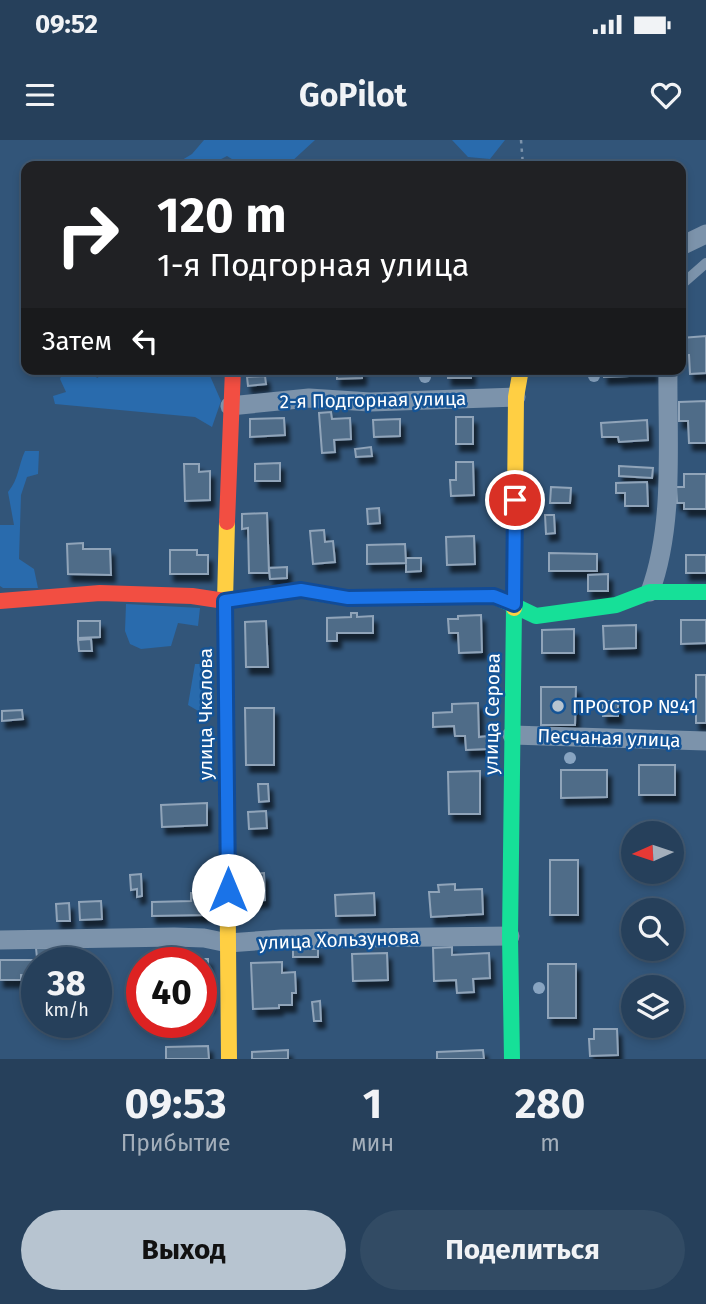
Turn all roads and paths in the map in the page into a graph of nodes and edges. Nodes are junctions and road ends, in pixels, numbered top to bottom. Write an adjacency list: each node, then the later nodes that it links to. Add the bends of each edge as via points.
1 (521, 140): 2 (path)
2 (523, 161)
3 (706, 234): 4 (street)
4 (686, 244)
5 (706, 263): 6 (lane)
6 (686, 281)
7 (232, 375): 11 (street, улица Чкалова)
8 (520, 375): 10 (street, улица Серова)
9 (668, 375): 12 (street, via 666,524)
10 (516, 397): 11 (street, 2-я Подгорная улица, via 370,402 309,398); 16 (street, улица Серова)
11 (230, 405): 15 (street, улица Чкалова)
12 (649, 592): 13 (street); 16 (street, via 616,604 536,616)
13 (706, 592)
14 (0, 601): 15 (street, via 100,593)
15 (225, 601): 16 (street, via 301,590 348,598 494,596); 21 (street, улица Чкалова)
16 (514, 604): 17 (street, улица Серова)
17 (512, 735): 18 (street, Песчаная улица); 19 (street, улица Серова)
18 (706, 741)
19 (510, 936): 21 (street, улица Хользунова); 23 (street, улица Серова)
20 (0, 940): 21 (street, улица Хользунова, via 174,937)
21 (228, 943): 22 (street, улица Чкалова)
22 (229, 1059)
23 (512, 1059)

